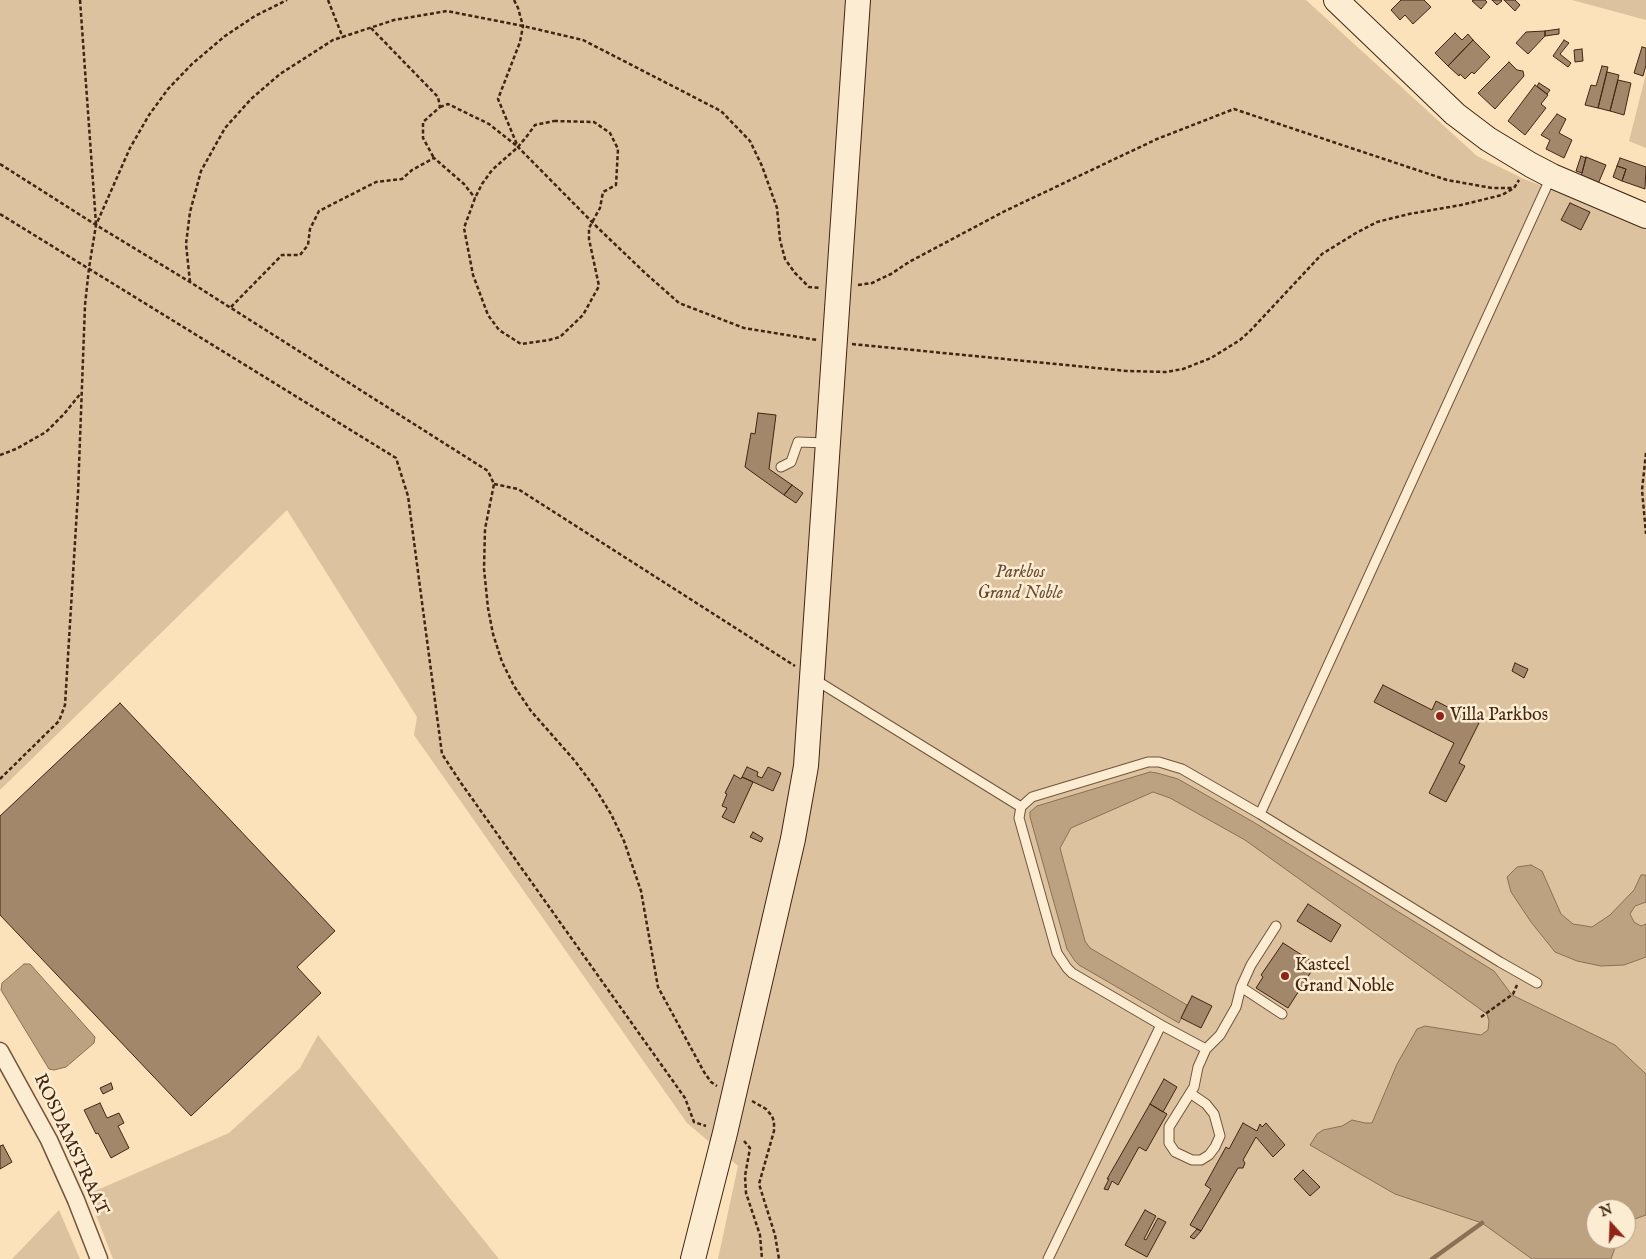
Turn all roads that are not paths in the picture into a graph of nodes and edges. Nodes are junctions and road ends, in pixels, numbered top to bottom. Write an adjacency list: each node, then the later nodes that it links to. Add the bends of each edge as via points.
1 (858, 0): 5 (street)
2 (1336, 0): 3 (street, via 1455,114 1488,139)
3 (1552, 176): 4 (street); 9 (lane)
4 (1646, 216)
5 (828, 443): 6 (lane, via 798,442 791,462); 7 (street)
6 (781, 467)
7 (812, 677): 8 (lane); 19 (street, via 806,766 793,839)
8 (1021, 807): 9 (lane, via 1037,795 1148,762 1159,762 1182,770); 14 (lane, via 1019,818 1057,953 1066,968)
9 (1260, 814): 11 (lane)
10 (1276, 926): 12 (lane)
11 (1537, 983)
12 (1241, 987): 13 (lane); 15 (lane, via 1236,1007 1220,1035)
13 (1282, 1014)
14 (1161, 1025): 15 (lane); 20 (lane)
15 (1206, 1049): 17 (lane)
16 (0, 1051): 18 (street, ROSDAMSTRAAT, via 49,1140)
17 (1190, 1093): 17 (lane, via 1169,1127 1169,1143 1175,1152 1192,1160 1201,1160 1216,1147 1220,1136 1214,1114)
18 (99, 1259)
19 (693, 1259)
20 (1048, 1259)

